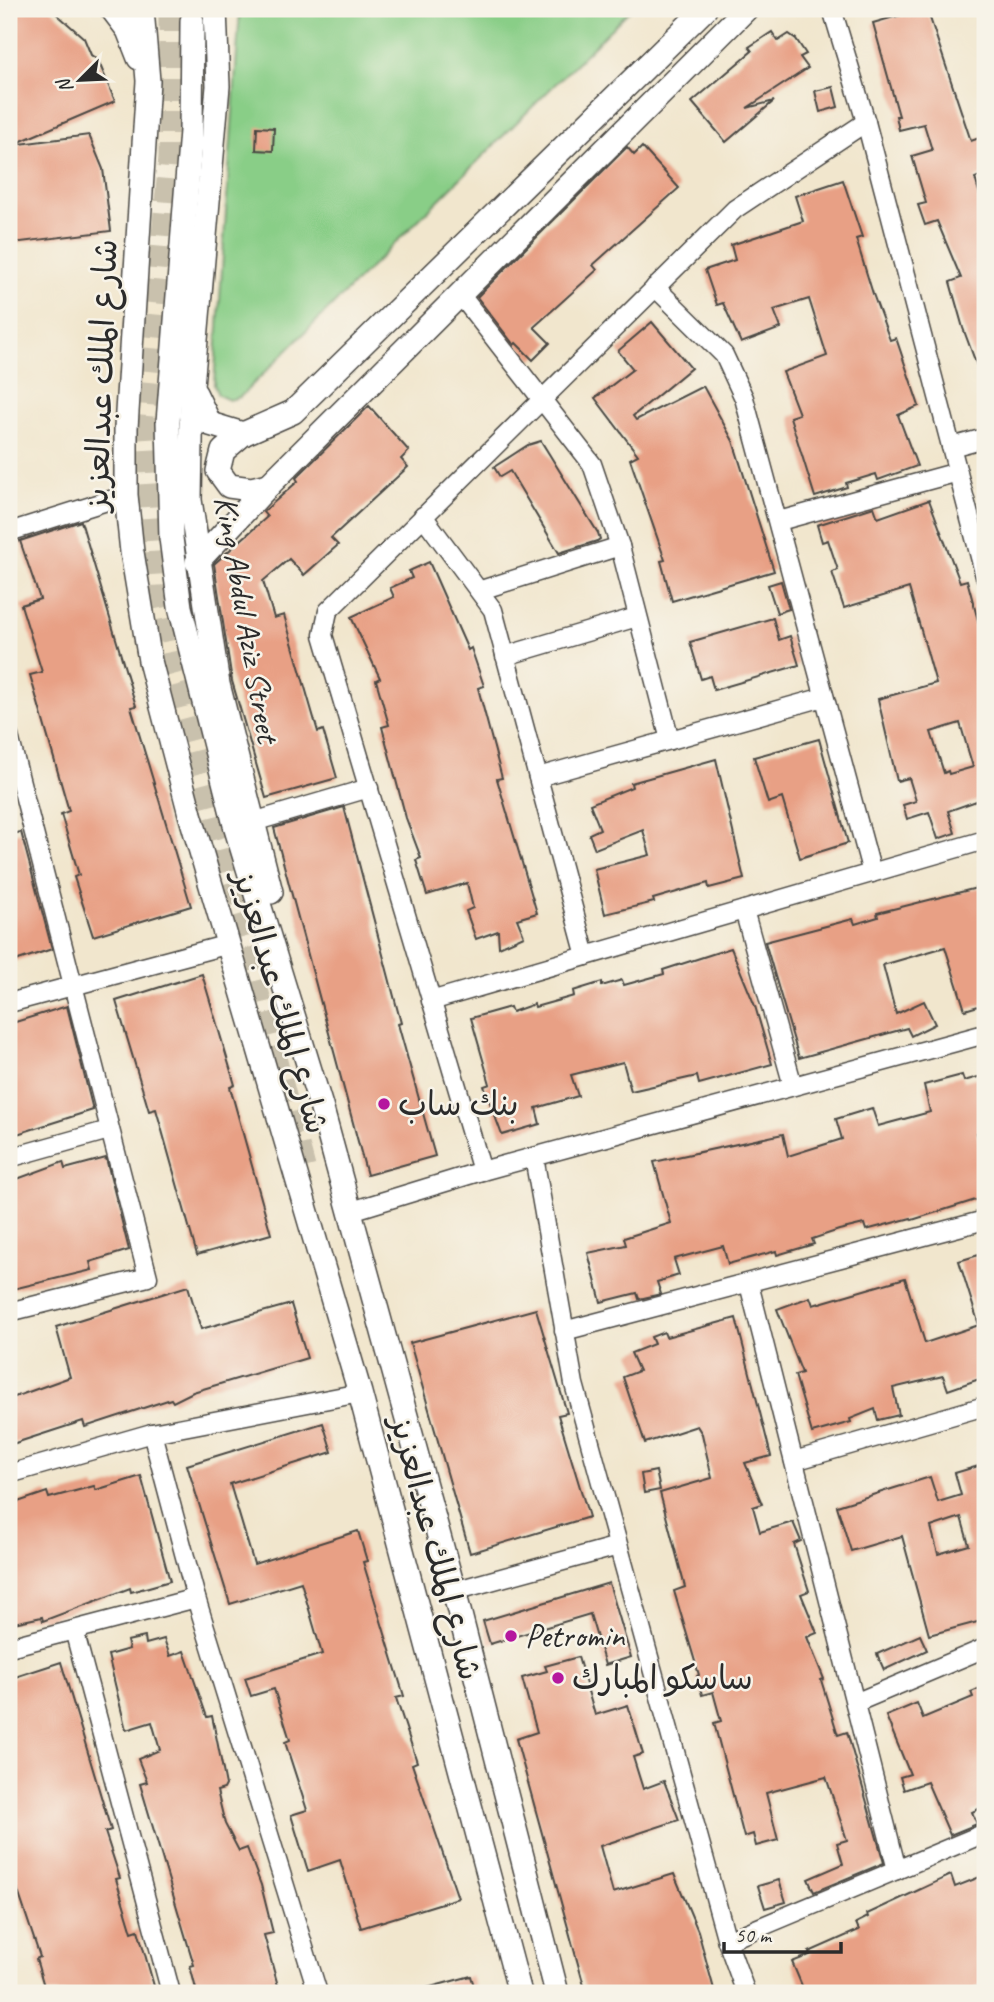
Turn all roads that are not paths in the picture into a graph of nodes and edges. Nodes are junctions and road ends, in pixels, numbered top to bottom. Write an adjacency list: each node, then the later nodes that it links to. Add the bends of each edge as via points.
1 (112, 9): 9 (street, via 128,30)
2 (142, 9): 9 (street, شارع الملك عبدالعزيز)
3 (150, 9): 9 (street)
4 (220, 9): 10 (street)
5 (705, 9): 16 (street, via 293,412)
6 (746, 9): 13 (street)
7 (832, 9): 11 (street)
8 (205, 13): 10 (street); 47 (street, شارع الملك عبدالعزيز, via 168,422 171,538 193,667 236,830)
9 (148, 80): 21 (street, شارع الملك عبدالعزيز, via 126,428)
10 (218, 86): 14 (street, King Abdul Aziz Street)
11 (866, 122): 12 (street, via 735,209); 18 (street)
12 (655, 287): 15 (street); 23 (street, via 724,355 744,398)
13 (459, 293): 15 (street); 20 (street)
14 (192, 386): 16 (street, via 210,424); 26 (street, King Abdul Aziz Street, via 190,500)
15 (542, 399): 22 (street); 25 (street, via 592,464)
16 (243, 434): 20 (street, via 223,450 218,471 229,486 251,489)
17 (985, 438): 18 (street)
18 (951, 447): 19 (street)
19 (958, 472): 23 (street); 27 (street)
20 (269, 485): 26 (street)
21 (127, 495): 24 (street); 40 (street, شارع الملك عبدالعزيز, via 150,661)
22 (423, 516): 28 (street); 35 (street, via 328,611 323,635)
23 (779, 521): 31 (street)
24 (9, 532)
25 (620, 546): 28 (street); 29 (street)
26 (197, 562): 36 (street, King Abdul Aziz Street, via 218,684)
27 (985, 576)
28 (481, 590): 30 (street, via 493,610)
29 (638, 617): 30 (street); 33 (street)
30 (505, 656): 34 (street)
31 (824, 697): 33 (street); 38 (street)
32 (9, 736): 42 (street)
33 (670, 740): 34 (street)
34 (538, 777): 41 (street)
35 (369, 788): 36 (street); 43 (street)
36 (253, 822): 47 (street, King Abdul Aziz Street)
37 (985, 840): 38 (street)
38 (872, 873): 39 (street)
39 (744, 910): 41 (street); 46 (street)
40 (229, 944): 42 (street); 57 (street, شارع الملك عبدالعزيز)
41 (586, 956): 43 (street)
42 (76, 986): 44 (street); 48 (street)
43 (431, 1001): 51 (street)
44 (9, 1003)
45 (985, 1034): 46 (street)
46 (793, 1086): 49 (street)
47 (321, 1106): 52 (street, شارع الملك عبدالعزيز)
48 (109, 1130): 50 (street); 55 (street, via 148,1277)
49 (534, 1157): 51 (street); 56 (street)
50 (9, 1158)
51 (482, 1171): 52 (street)
52 (348, 1212): 63 (street, شارع الملك عبدالعزيز)
53 (985, 1220): 54 (street)
54 (749, 1283): 56 (street); 60 (street)
55 (9, 1312)
56 (564, 1331): 62 (street, via 573,1384)
57 (360, 1393): 59 (street); 74 (street, شارع الملك عبدالعزيز)
58 (985, 1406): 60 (street)
59 (152, 1433): 61 (street); 64 (street)
60 (794, 1461): 68 (street)
61 (9, 1474)
62 (618, 1546): 63 (street); 71 (street)
63 (454, 1591): 75 (street, شارع الملك عبدالعزيز)
64 (196, 1598): 65 (street); 73 (street)
65 (74, 1630): 66 (street); 72 (street)
66 (9, 1647)
67 (985, 1648): 68 (street)
68 (855, 1703): 70 (street)
69 (985, 1833): 70 (street)
70 (897, 1870): 71 (street)
71 (727, 1941): 76 (street)
72 (171, 1993)
73 (318, 1993)
74 (520, 1993)
75 (557, 1993)
76 (746, 1993)

